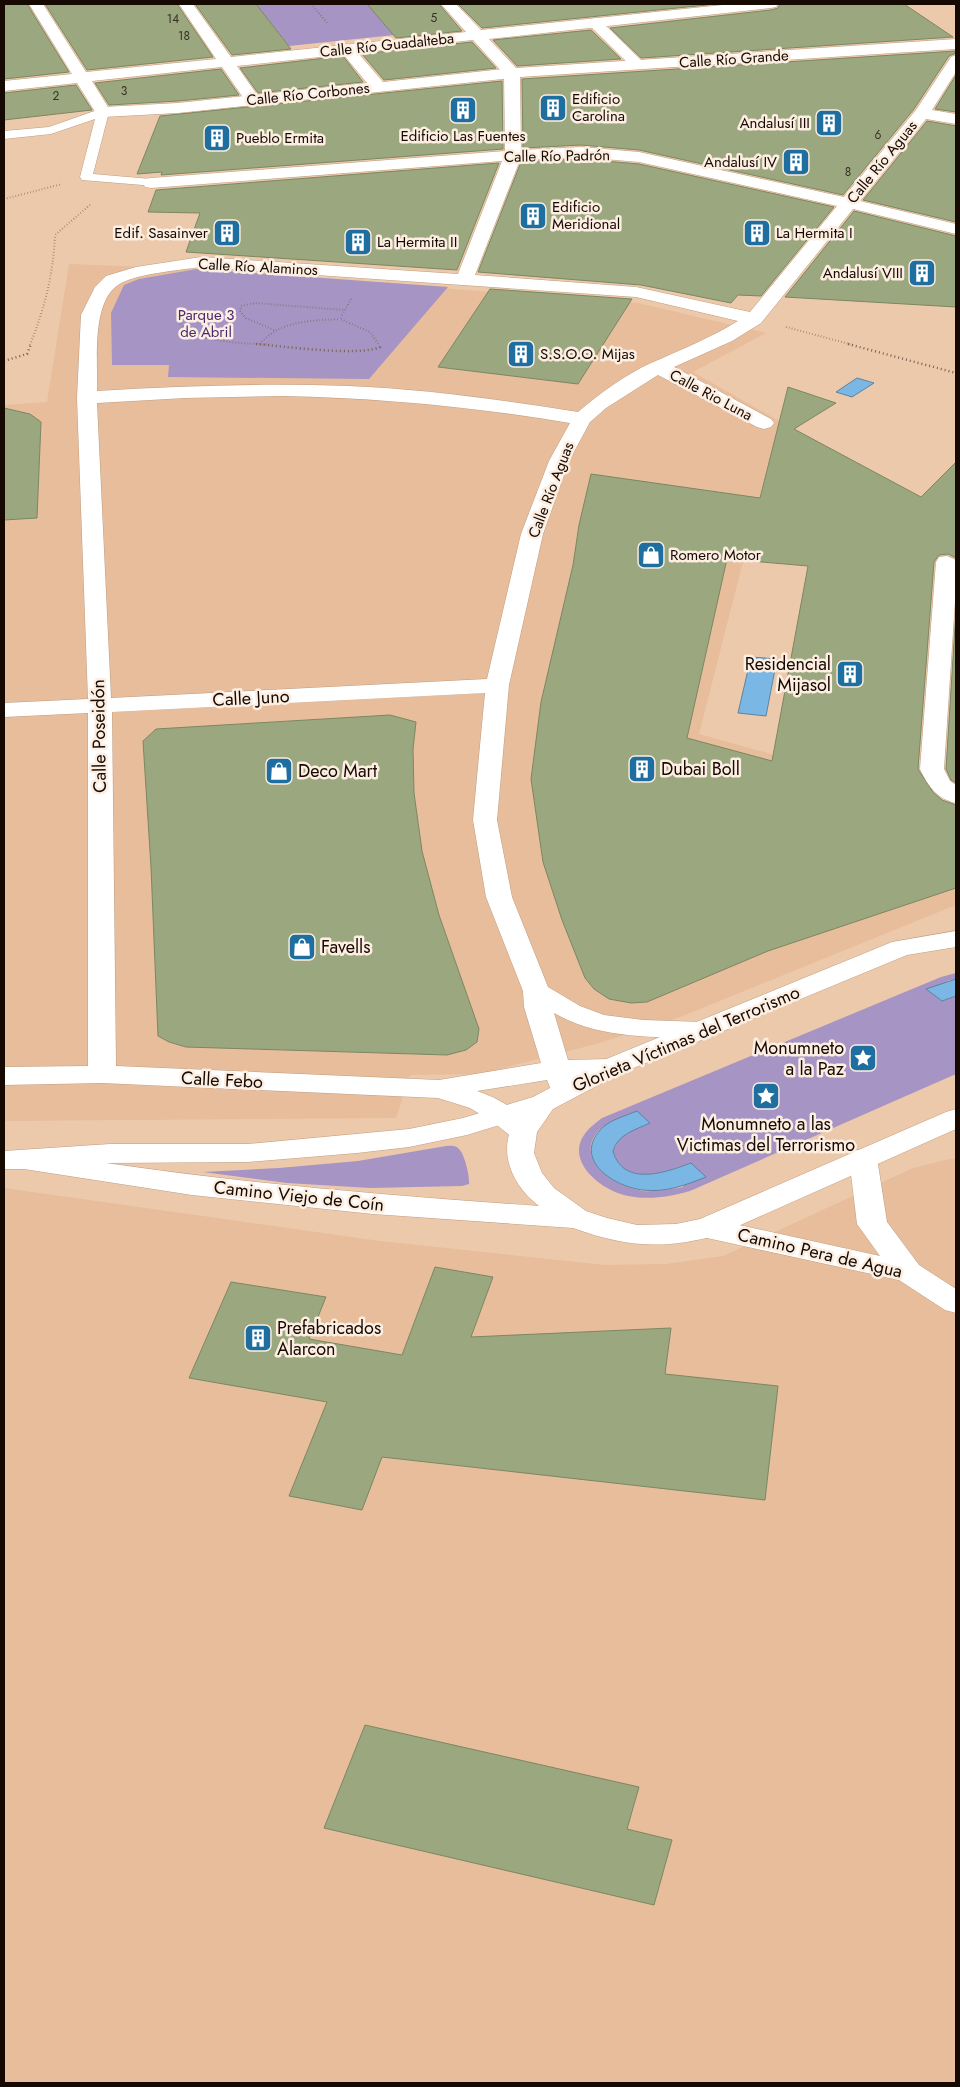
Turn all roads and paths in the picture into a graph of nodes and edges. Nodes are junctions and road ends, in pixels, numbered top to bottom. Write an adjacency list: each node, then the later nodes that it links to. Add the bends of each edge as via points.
1 (36, 4): 14 (street)
2 (186, 4): 10 (street)
3 (448, 4): 7 (street)
4 (771, 4): 5 (street, Calle Río Guadalteba)
5 (748, 5): 6 (street, Calle Río Guadalteba, via 614,21)
6 (598, 16): 7 (street, Calle Río Guadalteba); 12 (street)
7 (478, 35): 9 (street, Calle Río Guadalteba); 13 (street)
8 (956, 44): 12 (street, Calle Río Grande)
9 (347, 49): 10 (street, Calle Río Guadalteba); 16 (street)
10 (227, 62): 14 (street, Calle Río Guadalteba); 17 (street)
11 (955, 64): 19 (street, Calle Río Aguas)
12 (638, 65): 13 (street, Calle Río Grande)
13 (512, 73): 16 (street, Calle Río Corbones); 23 (street)
14 (82, 78): 15 (street, Calle Río Guadalteba); 20 (street)
15 (4, 86)
16 (378, 86): 17 (street, Calle Río Corbones)
17 (252, 99): 20 (street, Calle Río Corbones, via 178,108)
18 (956, 106): 19 (street)
19 (925, 109): 21 (street); 28 (street, Calle Río Aguas)
20 (103, 112): 22 (lane, via 51,130); 24 (lane)
21 (956, 119)
22 (4, 135)
23 (513, 155): 26 (street, Calle Río Padrón); 28 (street, Calle Río Padrón, via 581,152 639,157); 30 (street)
24 (86, 177): 25 (lane); 27 (path)
25 (119, 180): 26 (lane); 38 (path, via 55,235 46,303 27,354)
26 (151, 183)
27 (4, 199)
28 (848, 203): 29 (street, Calle Río Padrón); 35 (street, Calle Río Aguas)
29 (956, 229)
30 (465, 279): 35 (street, Calle Río Alaminos, via 636,292); 41 (street, Calle Río Alaminos, via 201,262 142,271 112,280 102,290 90,315)
31 (353, 295): 32 (path)
32 (345, 310): 34 (path); 36 (path, via 255,303 241,306 240,311 246,318)
33 (179, 313): 37 (path, via 177,321 192,334 220,341)
34 (340, 319): 36 (path); 37 (path, via 371,334 379,341 380,347 358,352)
35 (754, 319): 39 (street, Calle Río Aguas, via 725,337); 40 (path)
36 (274, 330): 37 (path)
37 (260, 344)
38 (4, 361)
39 (658, 367): 42 (street, Calle Río Aguas, via 620,389); 43 (street, Calle Rio Luna)
40 (956, 373)
41 (87, 398): 42 (street, via 231,390 348,392 437,398); 46 (street, Calle Poseidón)
42 (582, 419): 45 (street, Calle Río Aguas, via 559,461 532,534)
43 (764, 423)
44 (947, 562): 48 (street, via 932,769 940,784)
45 (497, 685): 46 (street, Calle Juno); 50 (street, Calle Río Aguas, via 485,820 499,898)
46 (100, 706): 47 (street, Calle Juno); 52 (street, Calle Poseidón)
47 (4, 710)
48 (956, 796)
49 (955, 939): 51 (street, Glorieta Víctimas del Terrorismo, via 901,948)
50 (536, 991): 51 (street, via 584,1017 616,1025); 54 (street, Calle Río Aguas)
51 (703, 1030): 54 (street, Glorieta Víctimas del Terrorismo)
52 (102, 1074): 53 (street, Calle Febo); 55 (street, Calle Febo)
53 (4, 1076)
54 (555, 1088): 55 (street, Calle Febo); 57 (street, Glorieta Víctimas del Terrorismo)
55 (440, 1089): 57 (street, Calle Febo, via 480,1102)
56 (956, 1118): 59 (street)
57 (513, 1124): 61 (street, Camino Viejo de Coín, via 467,1126 409,1138 248,1153 110,1154); 62 (street, via 528,1176 544,1196)
58 (956, 1131): 59 (street)
59 (923, 1132): 60 (street)
60 (863, 1158): 63 (street); 64 (street, via 872,1224)
61 (14, 1160): 62 (street, Camino Viejo de Coín, via 192,1185 373,1204)
62 (576, 1218): 63 (street, via 637,1235 676,1234)
63 (707, 1228): 64 (street, Camino Pera de Agua)
64 (908, 1272): 65 (street, Camino Pera de Agua)
65 (956, 1303)

